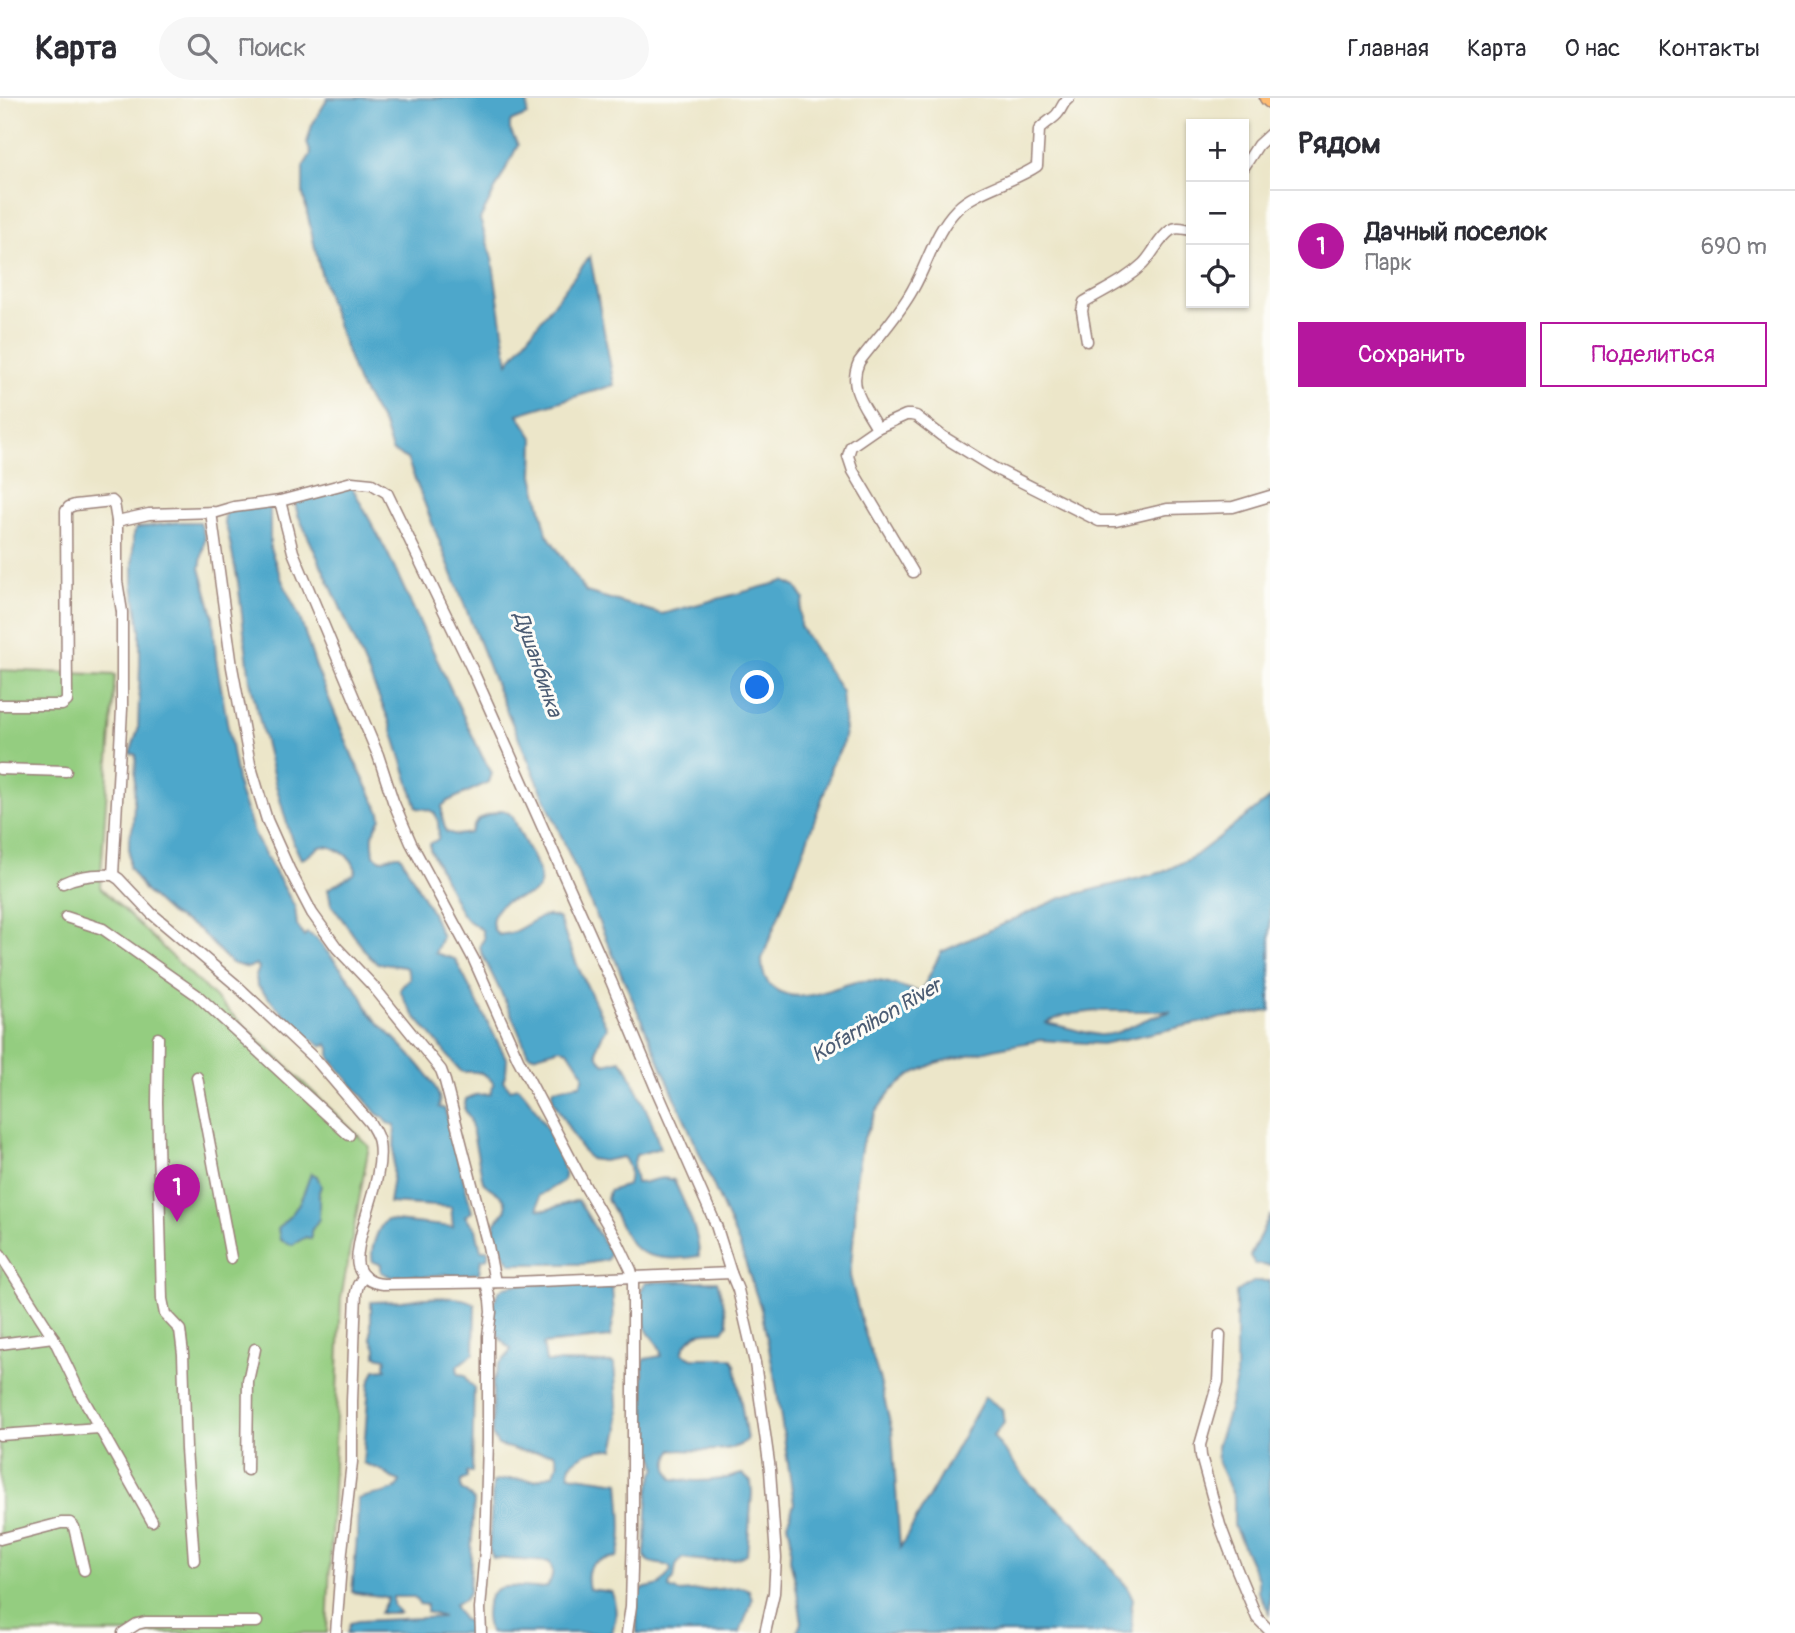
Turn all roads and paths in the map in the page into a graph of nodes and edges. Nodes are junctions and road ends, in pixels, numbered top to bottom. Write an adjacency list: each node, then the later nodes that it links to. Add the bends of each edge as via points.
1 (1069, 98): 6 (street, via 1038,130 1037,166 970,200 947,221 914,289 859,362 856,390)
2 (1270, 134): 3 (street)
3 (1249, 159)
4 (1186, 229): 5 (street, via 1173,228 1129,276 1084,302)
5 (1087, 341)
6 (877, 428): 7 (street, via 906,415 916,416 994,468 1099,522 1167,509 1233,507); 11 (street, via 851,446 848,456)
7 (1270, 496)
8 (280, 501): 9 (street); 23 (street, via 352,482 372,484 387,492 472,669 611,981 716,1225); 25 (street, via 297,562 411,843)
9 (211, 512): 10 (street, via 149,514); 26 (street, via 232,667 250,764 267,820 312,913 441,1070 488,1246)
10 (117, 522): 12 (street, via 113,501 75,505 66,511 67,701 62,705); 15 (street, via 122,709)
11 (913, 572)
12 (0, 705)
13 (0, 769): 14 (street)
14 (66, 771)
15 (113, 875): 16 (street, via 86,875); 24 (street, via 318,1062 377,1134 376,1177 357,1259)
16 (63, 883)
17 (66, 916): 20 (street, via 103,929 197,995)
18 (158, 1038): 36 (street, via 162,1299 165,1314 180,1329)
19 (197, 1077): 22 (street)
20 (349, 1135)
21 (0, 1254): 28 (street)
22 (231, 1258)
23 (731, 1273): 25 (street); 44 (street, via 755,1363 770,1470 776,1558)
24 (364, 1276): 26 (street, via 383,1284); 41 (street, via 356,1293 352,1461)
25 (633, 1277): 26 (street); 43 (street, via 633,1530)
26 (490, 1282): 42 (street)
27 (1220, 1335): 40 (street, via 1218,1382 1201,1456 1237,1570 1257,1618)
28 (52, 1337): 29 (street); 31 (street)
29 (0, 1344)
30 (254, 1349): 33 (street, via 248,1381)
31 (99, 1428): 32 (street); 34 (street)
32 (0, 1436)
33 (247, 1470)
34 (152, 1521)
35 (0, 1539): 37 (street, via 70,1523)
36 (194, 1560)
37 (84, 1570)
38 (257, 1622): 39 (street, via 145,1622)
39 (128, 1631)
40 (1270, 1631)
41 (335, 1633)
42 (481, 1633)
43 (627, 1633)
44 (765, 1633)

